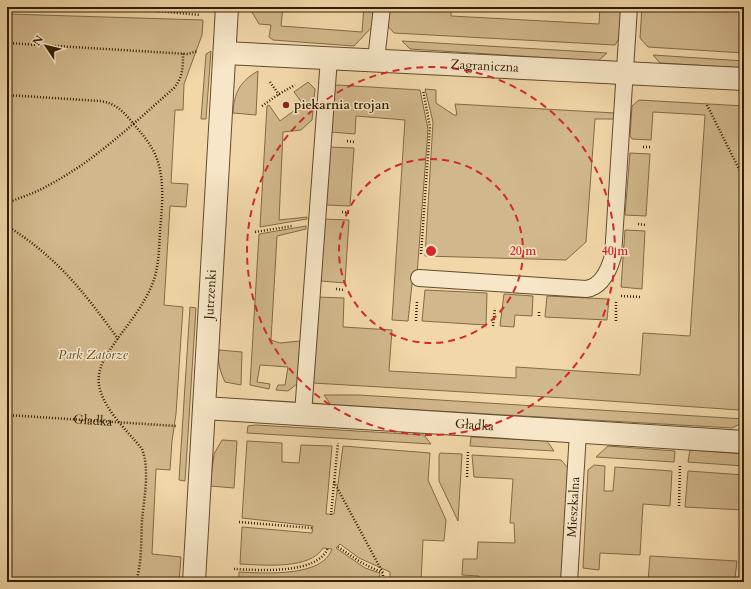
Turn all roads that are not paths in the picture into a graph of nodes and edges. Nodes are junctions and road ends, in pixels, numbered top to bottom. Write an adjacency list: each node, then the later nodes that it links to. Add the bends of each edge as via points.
1 (227, 7): 4 (street, Jutrzenki)
2 (382, 7): 6 (lane)
3 (630, 7): 7 (lane)
4 (225, 47): 5 (street, Zagraniczna); 10 (street, Jutrzenki)
5 (329, 58): 6 (street, Zagraniczna); 11 (lane)
6 (376, 60): 7 (street, Zagraniczna)
7 (625, 73): 8 (street, Zagraniczna); 9 (lane, via 613,256 602,280 592,288 586,289)
8 (744, 79)
9 (419, 278)
10 (204, 408): 11 (street, Gładka); 14 (street, Jutrzenki)
11 (303, 414): 12 (street, Gładka)
12 (578, 432): 13 (street, Gładka); 15 (lane, Mieszkalna)
13 (744, 442)
14 (194, 582)
15 (569, 582)

